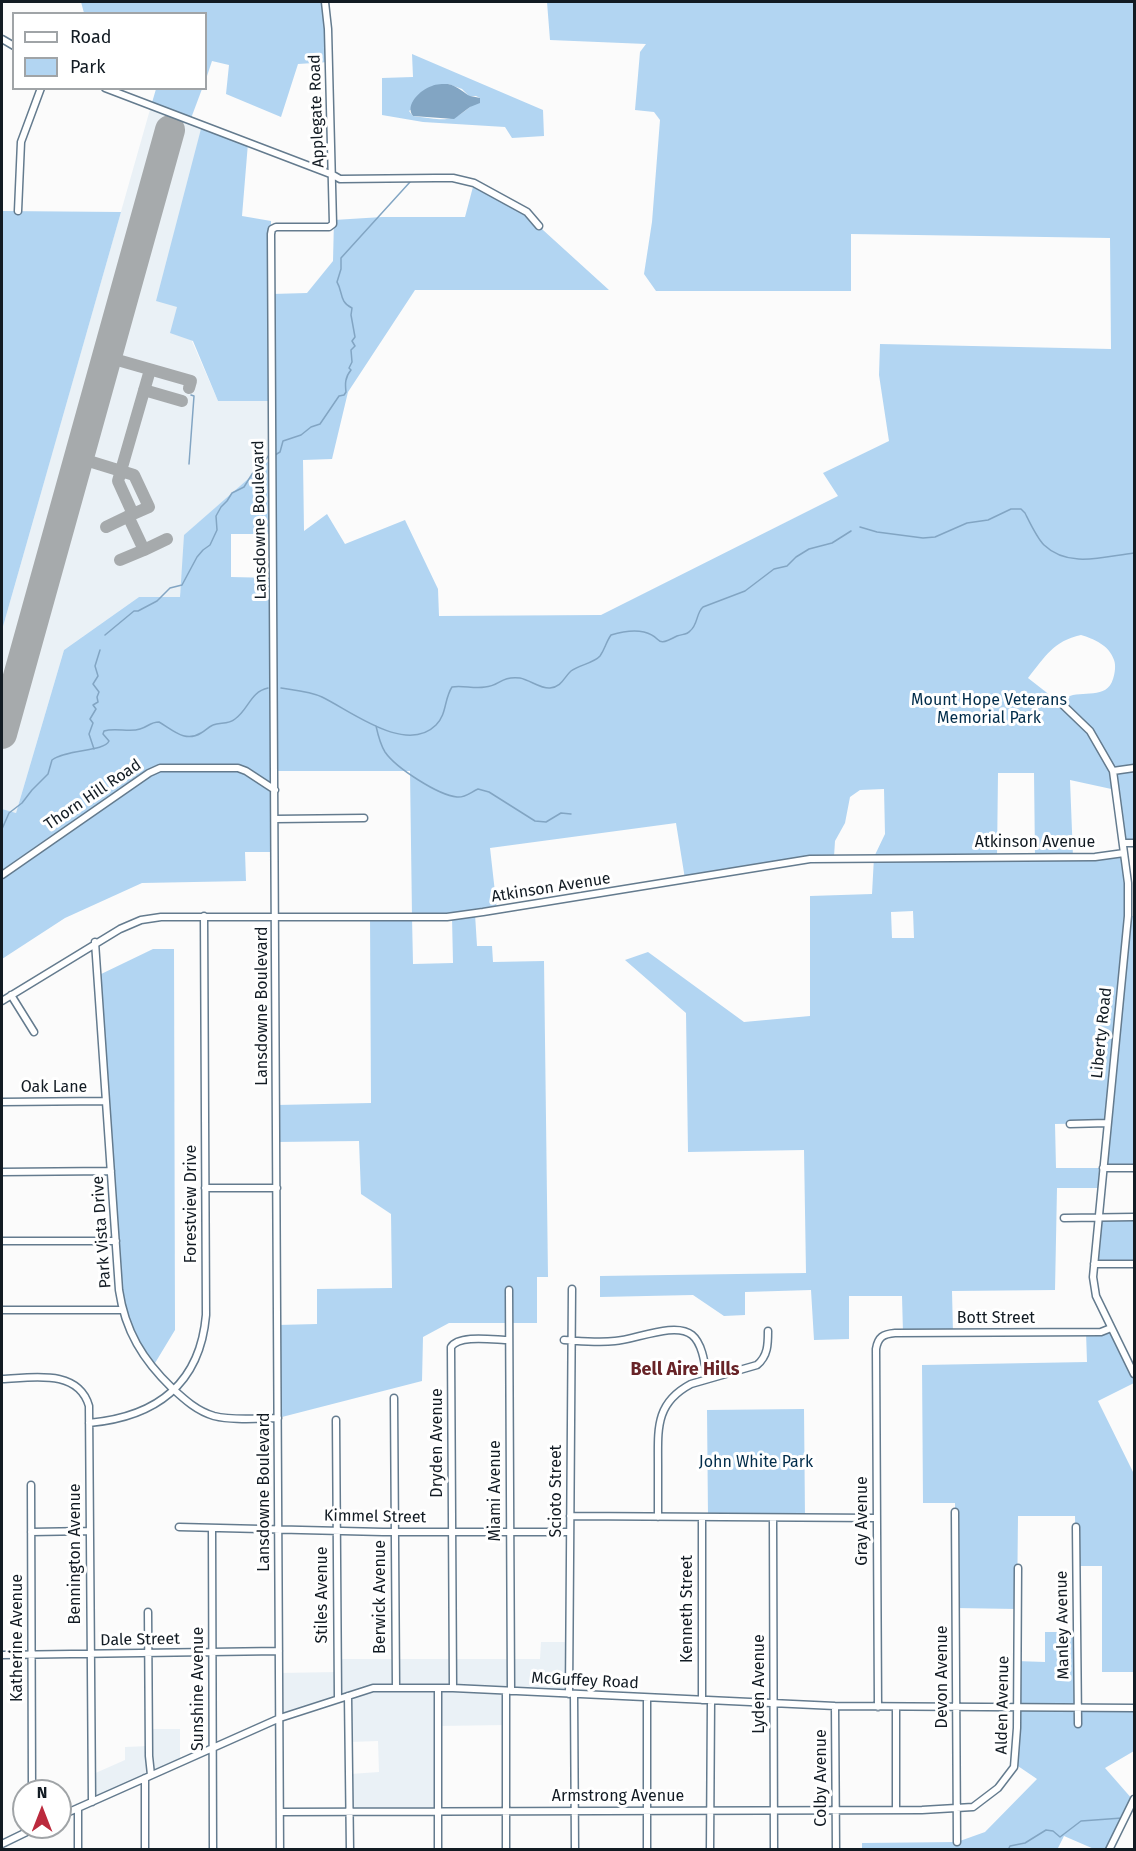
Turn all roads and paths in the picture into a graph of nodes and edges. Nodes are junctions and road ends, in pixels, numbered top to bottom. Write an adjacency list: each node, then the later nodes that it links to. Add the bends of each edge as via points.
1 (325, 2): 4 (street, Applegate Road)
2 (40, 90): 5 (street, via 21,142)
3 (110, 90): 4 (street)
4 (333, 175): 6 (street, Applegate Road); 7 (street, via 340,179 453,178 474,183 527,212)
5 (18, 211)
6 (334, 220): 11 (street, Lansdowne Boulevard, via 329,227 276,227 271,234)
7 (539, 226)
8 (1063, 705): 10 (street, Liberty Road, via 1090,730)
9 (1134, 768): 10 (street)
10 (1113, 771): 14 (street, Liberty Road)
11 (275, 790): 13 (street, Lansdowne Boulevard); 17 (street, Thorn Hill Road, via 238,768 160,768)
12 (364, 818): 13 (street)
13 (275, 819): 19 (street, Lansdowne Boulevard)
14 (1123, 843): 15 (street); 16 (street, Liberty Road)
15 (1134, 843)
16 (1124, 853): 19 (street, Atkinson Avenue, via 1095,857 824,858 464,915); 26 (street, Liberty Road, via 1128,916)
17 (2, 875)
18 (204, 916): 19 (street, Atkinson Avenue); 20 (street, Atkinson Avenue, via 141,920); 32 (street, Forestview Drive)
19 (276, 916): 33 (street, Lansdowne Boulevard)
20 (95, 942): 21 (street, Atkinson Avenue); 24 (street, Park Vista Drive)
21 (11, 995): 22 (street, Atkinson Avenue); 23 (street)
22 (2, 1001)
23 (34, 1032)
24 (106, 1101): 25 (street, Oak Lane); 30 (street, Park Vista Drive)
25 (2, 1102)
26 (1107, 1123): 27 (street); 28 (street, Liberty Road)
27 (1070, 1124)
28 (1103, 1168): 29 (street); 34 (street, Liberty Road)
29 (1134, 1168)
30 (111, 1171): 31 (street); 38 (street, Park Vista Drive)
31 (2, 1172)
32 (205, 1188): 33 (street); 53 (street, Forestview Drive, via 205,1327 192,1365)
33 (277, 1188): 55 (street, Lansdowne Boulevard)
34 (1098, 1217): 35 (street); 36 (street); 39 (street, Liberty Road)
35 (1134, 1217)
36 (1064, 1218)
37 (2, 1241): 38 (street)
38 (116, 1241): 44 (street, Park Vista Drive)
39 (1094, 1264): 40 (street); 45 (street, Liberty Road, via 1095,1293)
40 (1134, 1264)
41 (572, 1289): 49 (street, Scioto Street)
42 (509, 1290): 48 (street, Miami Avenue)
43 (2, 1310): 44 (street)
44 (123, 1310): 53 (street, Park Vista Drive, via 139,1350)
45 (1112, 1328): 47 (street, Bott Street, via 1101,1332); 50 (street, Liberty Road)
46 (768, 1330): 51 (street, via 767,1350 760,1362)
47 (881, 1336): 64 (street, Gray Avenue, via 876,1349)
48 (509, 1340): 71 (street, Dryden Avenue, via 465,1339 451,1347); 74 (street, Miami Avenue)
49 (567, 1341): 51 (street, via 615,1341 662,1331 686,1332 698,1341); 60 (street, Scioto Street)
50 (1134, 1374)
51 (707, 1378): 61 (street, via 682,1388 662,1414 658,1433)
52 (2, 1379): 57 (street, Bennington Avenue, via 55,1378 72,1383 87,1401)
53 (173, 1389): 55 (street, Park Vista Drive, via 192,1405 216,1416); 57 (street, Forestview Drive, via 152,1407 136,1414)
54 (394, 1398): 70 (street, Berwick Avenue)
55 (278, 1418): 68 (street, Lansdowne Boulevard)
56 (336, 1420): 69 (street, Stiles Avenue)
57 (89, 1424): 73 (street, Bennington Avenue)
58 (31, 1485): 72 (street, Katherine Avenue)
59 (955, 1512): 98 (street, Devon Avenue)
60 (570, 1516): 61 (street); 75 (street, Scioto Street)
61 (658, 1517): 62 (street)
62 (702, 1517): 63 (street); 92 (street, Kenneth Street)
63 (773, 1518): 64 (street); 94 (street, Lyden Avenue)
64 (877, 1518): 96 (street, Gray Avenue)
65 (179, 1527): 67 (street, Kimmel Street)
66 (1076, 1527): 100 (street, Manley Avenue)
67 (212, 1529): 68 (street, Kimmel Street); 79 (street, Sunshine Avenue)
68 (279, 1530): 69 (street, Kimmel Street); 78 (street, Lansdowne Boulevard)
69 (337, 1530): 70 (street, Kimmel Street); 91 (street, Stiles Avenue)
70 (394, 1531): 71 (street, Kimmel Street); 84 (street, Berwick Avenue)
71 (452, 1531): 74 (street, Kimmel Street); 86 (street, Dryden Avenue)
72 (31, 1532): 73 (street); 81 (street, Katherine Avenue)
73 (90, 1532): 82 (street, Bennington Avenue)
74 (510, 1532): 75 (street, Kimmel Street); 87 (street, Miami Avenue)
75 (570, 1532): 88 (street, Scioto Street)
76 (1018, 1568): 99 (street, Alden Avenue)
77 (148, 1612): 80 (street)
78 (279, 1651): 79 (street, Dale Street); 102 (street, Lansdowne Boulevard)
79 (212, 1652): 80 (street, Dale Street); 104 (street, Sunshine Avenue)
80 (149, 1653): 82 (street, Dale Street); 105 (street)
81 (32, 1654): 82 (street, Dale Street); 83 (street, Dale Street); 106 (street, Katherine Avenue)
82 (91, 1654): 107 (street, Bennington Avenue)
83 (2, 1655)
84 (396, 1687): 85 (street, McGuffey Road); 89 (street, McGuffey Road, via 373,1688)
85 (438, 1688): 86 (street, McGuffey Road); 112 (street)
86 (453, 1688): 87 (street, McGuffey Road)
87 (508, 1691): 88 (street, McGuffey Road); 120 (street, Miami Avenue)
88 (572, 1694): 90 (street, McGuffey Road); 113 (street, Scioto Street)
89 (348, 1696): 91 (street, McGuffey Road); 119 (street)
90 (647, 1698): 92 (street, McGuffey Road); 114 (street)
91 (338, 1699): 102 (street, McGuffey Road)
92 (702, 1700): 93 (street, McGuffey Road)
93 (711, 1701): 94 (street, McGuffey Road); 115 (street)
94 (774, 1704): 95 (street, McGuffey Road); 116 (street, Lyden Avenue)
95 (836, 1706): 96 (street, McGuffey Road); 117 (street, Colby Avenue)
96 (878, 1707): 97 (street, McGuffey Road)
97 (896, 1707): 98 (street, McGuffey Road); 110 (street)
98 (957, 1708): 99 (street, McGuffey Road); 111 (street, Devon Avenue)
99 (1017, 1708): 100 (street, McGuffey Road); 111 (street, Alden Avenue, via 1016,1758 1011,1772 980,1804)
100 (1077, 1708): 101 (street, McGuffey Road); 103 (street, Manley Avenue)
101 (1134, 1708)
102 (280, 1718): 104 (street, McGuffey Road); 121 (street, Lansdowne Boulevard)
103 (1078, 1724)
104 (213, 1748): 105 (street, McGuffey Road); 128 (street, Sunshine Avenue)
105 (148, 1776): 107 (street, McGuffey Road); 127 (street)
106 (32, 1779)
107 (92, 1802): 109 (street, McGuffey Road)
108 (1133, 1803): 138 (street)
109 (78, 1808): 118 (street, McGuffey Road); 126 (street)
110 (896, 1809): 111 (street, Armstrong Avenue); 117 (street, Armstrong Avenue)
111 (957, 1809): 123 (street, Devon Avenue)
112 (437, 1810): 119 (street, Armstrong Avenue); 120 (street, Armstrong Avenue); 131 (street)
113 (574, 1810): 114 (street, Armstrong Avenue); 120 (street, Armstrong Avenue); 133 (street, Scioto Street)
114 (647, 1810): 115 (street, Armstrong Avenue); 134 (street)
115 (711, 1810): 116 (street, Armstrong Avenue); 135 (street)
116 (774, 1810): 117 (street, Armstrong Avenue); 136 (street, Lyden Avenue)
117 (836, 1810): 137 (street, Colby Avenue)
118 (72, 1811)
119 (350, 1811): 121 (street, Armstrong Avenue); 130 (street)
120 (506, 1811): 132 (street, Miami Avenue)
121 (280, 1812): 129 (street, Lansdowne Boulevard)
122 (11, 1839): 124 (street); 125 (street)
123 (957, 1842)
124 (2, 1844)
125 (11, 1850)
126 (78, 1850)
127 (145, 1850)
128 (213, 1850)
129 (280, 1850)
130 (350, 1850)
131 (438, 1850)
132 (506, 1850)
133 (574, 1850)
134 (647, 1850)
135 (710, 1850)
136 (774, 1850)
137 (836, 1850)
138 (1109, 1850)

